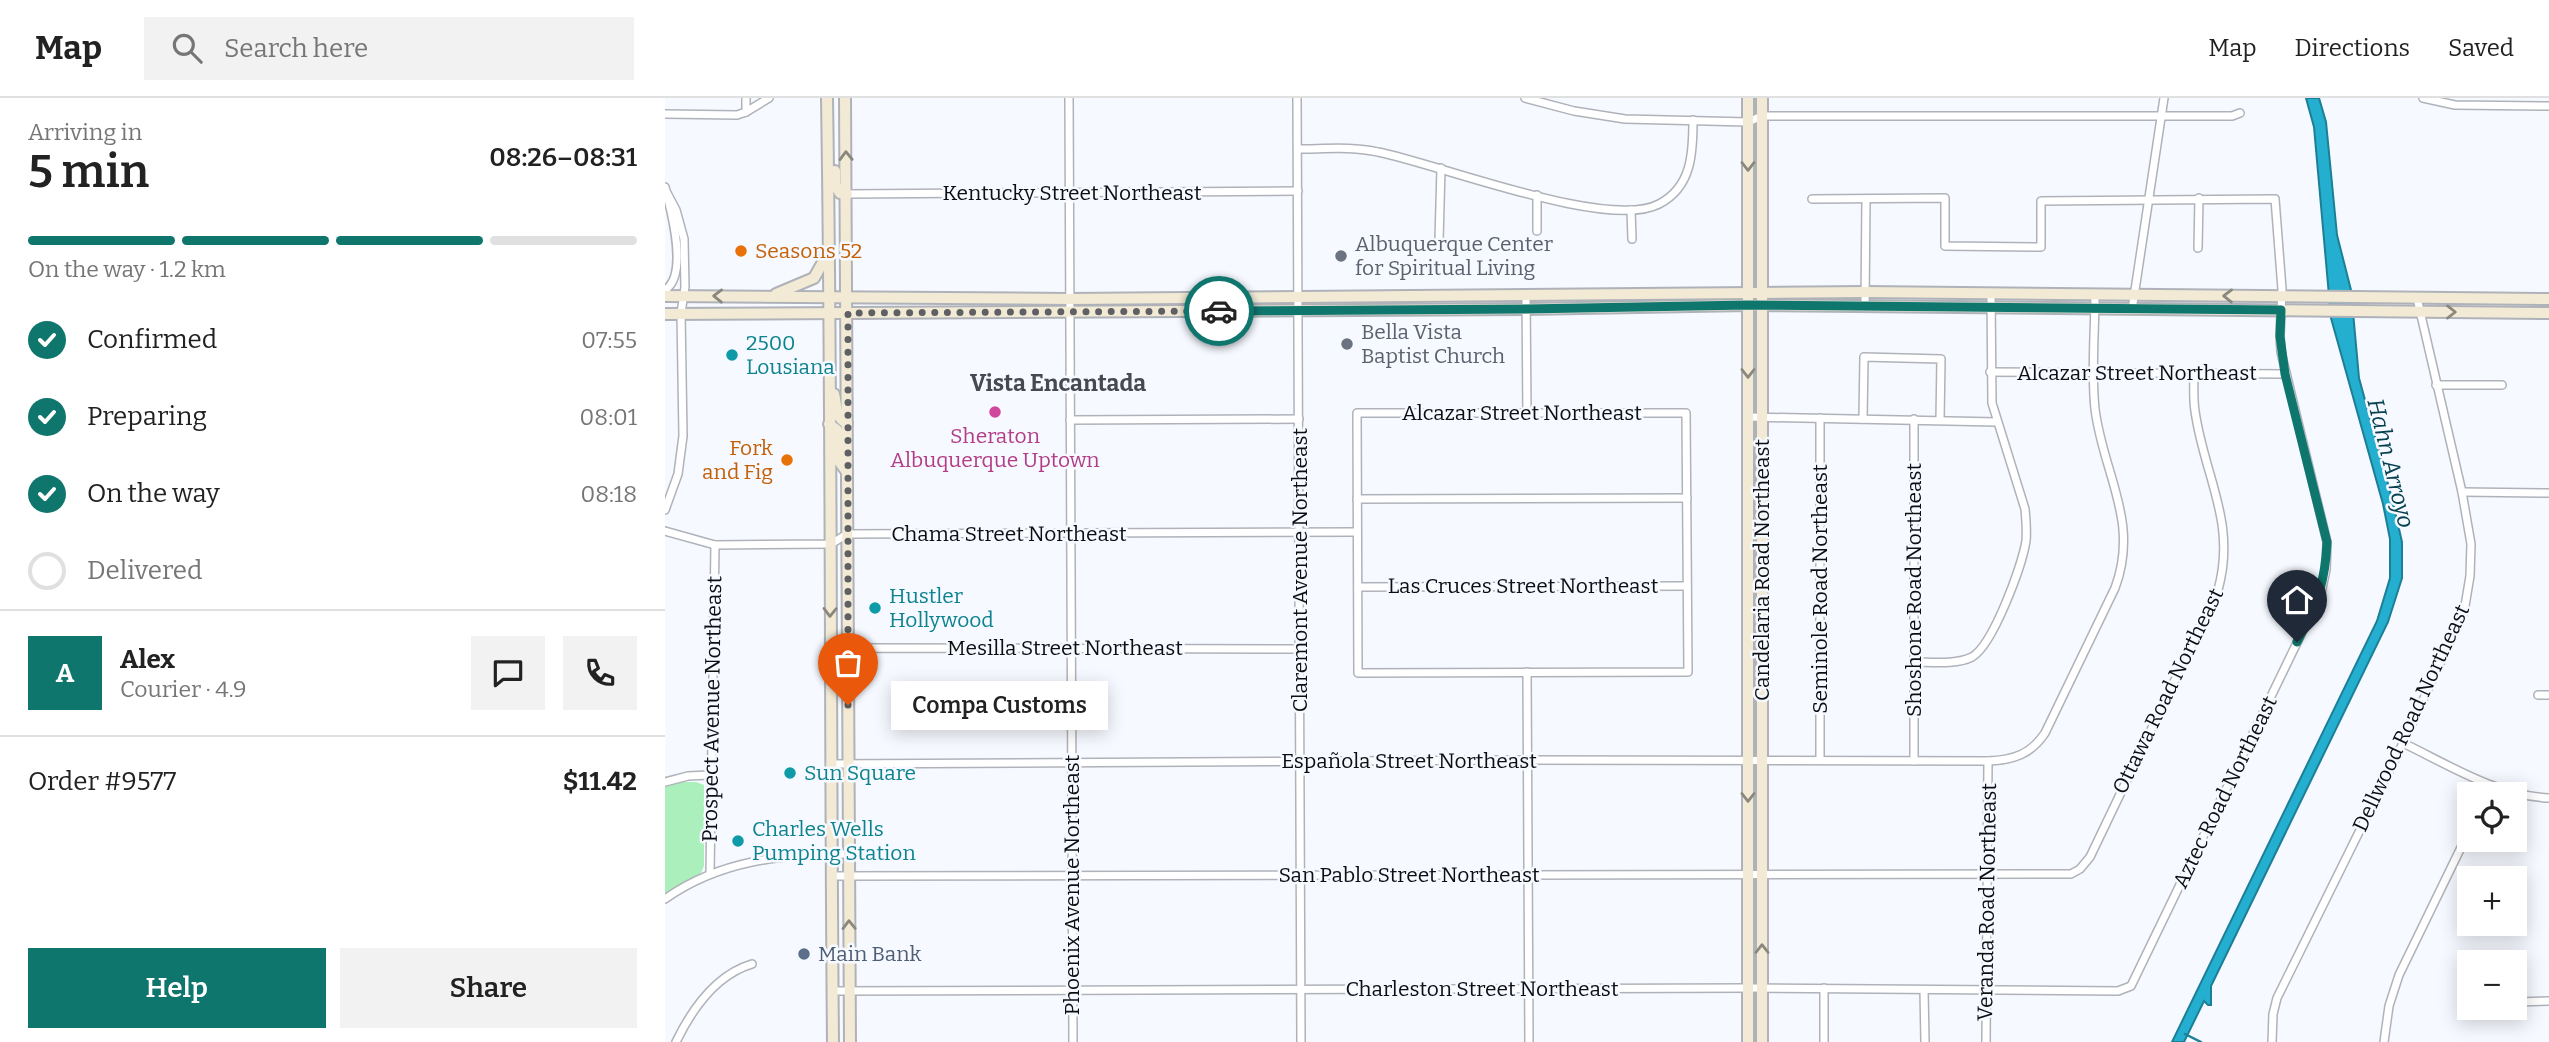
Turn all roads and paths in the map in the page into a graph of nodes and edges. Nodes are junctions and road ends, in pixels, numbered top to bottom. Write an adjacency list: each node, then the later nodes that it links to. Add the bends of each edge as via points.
1 (746, 98): 13 (street)
2 (769, 98): 13 (street)
3 (827, 98): 20 (main road)
4 (845, 98): 26 (main road, one-way to 4)
5 (1069, 98): 25 (street, Phoenix Avenue Northeast)
6 (1297, 98): 21 (street, Claremont Avenue Northeast)
7 (1525, 98): 18 (street, via 1600,116)
8 (1748, 98): 19 (main road, Candelaria Road Northeast)
9 (1762, 98): 16 (main road, Candelaria Road Northeast)
10 (2164, 98): 17 (street)
11 (2423, 98): 12 (street, via 2455,105)
12 (2549, 106)
13 (746, 112): 15 (street)
14 (2240, 113): 17 (street)
15 (665, 114)
16 (1762, 116): 17 (street); 19 (street); 40 (main road, Candelaria Road Northeast)
17 (2161, 116): 31 (street)
18 (1693, 120): 19 (street); 32 (street, via 1692,158 1683,181 1657,205)
19 (1748, 122): 53 (main road, Candelaria Road Northeast, one-way to 53)
20 (828, 149): 26 (main road, via 835,163 837,190); 37 (main road)
21 (1298, 149): 22 (street, via 1375,151); 24 (street, Claremont Avenue Northeast)
22 (1441, 168): 27 (street); 35 (street)
23 (666, 191): 39 (street, via 677,259 673,283); 42 (street, via 684,239)
24 (1298, 191): 25 (street, Kentucky Street Northeast); 47 (street, Claremont Avenue Northeast)
25 (1069, 193): 26 (street, Kentucky Street Northeast); 52 (street, Phoenix Avenue Northeast)
26 (847, 194): 50 (main road)
27 (1537, 195): 32 (street, via 1586,208); 33 (street)
28 (2199, 198): 31 (street); 36 (street); 48 (street, Aztec Road Northeast, via 2275,199)
29 (1812, 199): 30 (street)
30 (1866, 199): 31 (street, via 1945,198 1945,246 2028,247 2041,247 2041,201); 38 (street)
31 (2149, 199): 44 (street)
32 (1631, 210): 34 (street)
33 (1537, 231)
34 (1632, 239)
35 (1439, 241)
36 (2198, 248)
37 (828, 253): 45 (main road, via 814,278); 49 (main road)
38 (1865, 292): 40 (main road); 41 (main road); 57 (street)
39 (665, 293): 42 (main road)
40 (1762, 293): 53 (main road); 56 (main road, Candelaria Road Northeast)
41 (1991, 294): 43 (main road); 58 (street)
42 (682, 295): 45 (main road, one-way to 42); 66 (street)
43 (2095, 295): 44 (main road); 60 (street, Española Street Northeast)
44 (2134, 295): 48 (main road, one-way to 44); 62 (street)
45 (770, 296): 49 (main road)
46 (1526, 296): 47 (main road); 53 (main road); 59 (street)
47 (1299, 297): 52 (main road); 61 (street, Claremont Avenue Northeast)
48 (2281, 297): 51 (main road); 63 (street, Aztec Road Northeast)
49 (829, 298): 50 (main road); 71 (main road)
50 (847, 298): 52 (main road); 67 (main road)
51 (2417, 298): 54 (main road); 65 (street, Dellwood Road Northeast)
52 (1069, 299): 64 (street, Phoenix Avenue Northeast)
53 (1748, 299): 56 (main road); 59 (main road); 80 (main road, Candelaria Road Northeast, one-way to 80)
54 (2535, 299): 55 (main road); 68 (main road)
55 (2549, 299)
56 (1762, 305): 57 (main road); 81 (main road, Candelaria Road Northeast)
57 (1865, 306): 58 (main road)
58 (1991, 307): 60 (main road); 72 (street)
59 (1526, 309): 61 (main road); 79 (street)
60 (2095, 309): 62 (main road); 73 (street, Española Street Northeast)
61 (1298, 310): 64 (main road); 83 (street, Claremont Avenue Northeast)
62 (2132, 310): 63 (main road)
63 (2281, 310): 65 (main road); 76 (street, Aztec Road Northeast)
64 (1069, 311): 67 (main road); 86 (street, Phoenix Avenue Northeast)
65 (2419, 312): 68 (main road, one-way to 68); 77 (street, Dellwood Road Northeast)
66 (681, 313): 70 (main road); 71 (main road); 97 (street, via 683,436 678,474)
67 (848, 313): 71 (main road); 89 (main road)
68 (2535, 313): 69 (main road)
69 (2549, 313)
70 (665, 314)
71 (828, 314): 75 (main road)
72 (1990, 372): 73 (street, Alcazar Street Northeast); 88 (street)
73 (2095, 372): 74 (street, Alcazar Street Northeast); 123 (street, Española Street Northeast, via 2097,419 2123,521 2123,566 2037,745 2025,754)
74 (2194, 373): 76 (street, Alcazar Street Northeast); 139 (street, Ottawa Road Northeast, via 2195,410 2222,519 2224,569 2218,590 2090,857 2071,874)
75 (829, 374): 89 (main road, via 837,412); 90 (main road)
76 (2285, 374): 144 (street, Aztec Road Northeast, via 2327,542 2321,593)
77 (2436, 385): 78 (street); 93 (street, Dellwood Road Northeast)
78 (2501, 385)
79 (1527, 414): 95 (street, Alcazar Street Northeast, via 1686,413); 96 (street, Alcazar Street Northeast, via 1357,413)
80 (1748, 417): 81 (street); 118 (main road, Candelaria Road Northeast)
81 (1762, 418): 82 (street); 119 (main road, Candelaria Road Northeast)
82 (1820, 418): 84 (street); 120 (street, Seminole Road Northeast)
83 (1299, 419): 86 (street); 100 (street, Claremont Avenue Northeast)
84 (1863, 419): 85 (street); 87 (street, via 1864,357 1941,359)
85 (1914, 419): 87 (street); 112 (street, Shoshone Road Northeast)
86 (1070, 420): 102 (street, Phoenix Avenue Northeast)
87 (1940, 420): 88 (street)
88 (1997, 422): 112 (street, via 2026,517 2016,580 1982,650 1960,661)
89 (847, 423): 91 (main road)
90 (829, 424): 91 (main road, via 837,430 839,461); 92 (main road)
91 (847, 472): 101 (main road)
92 (830, 482): 101 (main road, via 837,524); 103 (main road)
93 (2462, 492): 94 (street); 116 (street, Dellwood Road Northeast, via 2471,544 2464,612)
94 (2549, 493)
95 (1687, 498): 96 (street); 105 (street)
96 (1357, 499): 99 (street)
97 (665, 510)
98 (665, 531): 104 (street)
99 (1357, 532): 100 (street, Chama Street Northeast); 106 (street)
100 (1300, 533): 102 (street, Chama Street Northeast); 109 (street, Claremont Avenue Northeast)
101 (847, 534): 102 (street, Chama Street Northeast); 103 (street); 107 (main road)
102 (1071, 534): 108 (street, Phoenix Avenue Northeast)
103 (831, 544): 104 (street); 107 (main road, via 840,556); 111 (main road, one-way to 111)
104 (715, 545): 127 (street, Prospect Avenue Northeast)
105 (1688, 586): 106 (street, Las Cruces Street Northeast); 113 (street, via 1688,672)
106 (1358, 587): 113 (street, via 1358,673)
107 (847, 591): 110 (main road)
108 (1072, 648): 109 (street, Mesilla Street Northeast); 110 (street, Mesilla Street Northeast); 124 (street, Phoenix Avenue Northeast)
109 (1301, 649): 121 (street, Claremont Avenue Northeast)
110 (847, 650): 111 (street, Mesilla Street Northeast); 125 (main road)
111 (830, 652): 126 (main road)
112 (1913, 662): 122 (street, Shoshone Road Northeast)
113 (1527, 672): 117 (street)
114 (2538, 695): 115 (street)
115 (2549, 695)
116 (2403, 743): 129 (street, via 2489,789); 168 (street, Dellwood Road Northeast, via 2277,998)
117 (1528, 760): 118 (street, Española Street Northeast); 121 (street, Española Street Northeast); 135 (street)
118 (1748, 760): 119 (street, Española Street Northeast); 136 (main road, Candelaria Road Northeast, one-way to 136)
119 (1762, 760): 120 (street, Española Street Northeast); 134 (main road, Candelaria Road Northeast)
120 (1820, 760): 122 (street, Española Street Northeast)
121 (1301, 761): 124 (street, Española Street Northeast); 138 (street, Claremont Avenue Northeast)
122 (1914, 761): 123 (street, Española Street Northeast)
123 (1988, 761): 139 (street, Veranda Road Northeast)
124 (1072, 762): 125 (street, Española Street Northeast); 141 (street, Phoenix Avenue Northeast)
125 (848, 763): 126 (street, Española Street Northeast); 132 (main road)
126 (830, 764): 131 (main road)
127 (710, 775): 128 (street); 133 (street, Prospect Avenue Northeast)
128 (665, 782)
129 (2549, 797)
130 (2459, 852): 169 (street, via 2399,975)
131 (832, 854): 132 (street); 133 (street, via 750,861); 140 (main road)
132 (848, 855): 137 (main road)
133 (710, 873): 142 (street)
134 (1763, 873): 136 (street, San Pablo Street Northeast); 139 (street, San Pablo Street Northeast); 146 (main road, Candelaria Road Northeast, one-way to 134)
135 (1528, 874): 136 (street, San Pablo Street Northeast); 138 (street, San Pablo Street Northeast); 148 (street)
136 (1748, 874): 145 (main road, Candelaria Road Northeast)
137 (849, 875): 140 (street, San Pablo Street Northeast); 141 (street, San Pablo Street Northeast); 153 (main road, one-way to 137)
138 (1301, 875): 141 (street, San Pablo Street Northeast); 147 (street, Claremont Avenue Northeast)
139 (1987, 875): 150 (street, Veranda Road Northeast)
140 (831, 876): 152 (main road)
141 (1072, 877): 154 (street, Phoenix Avenue Northeast)
142 (665, 899)
143 (752, 964): 157 (street, via 722,979 705,995)
144 (2131, 986): 150 (street, Charleston Street Northeast, via 2118,991)
145 (1748, 988): 146 (street, Charleston Street Northeast); 148 (street, Charleston Street Northeast); 163 (main road, Candelaria Road Northeast)
146 (1762, 988): 149 (street, Charleston Street Northeast); 164 (main road, Candelaria Road Northeast)
147 (1301, 989): 148 (street, Charleston Street Northeast); 154 (street, Charleston Street Northeast); 161 (street, Claremont Avenue Northeast)
148 (1529, 989): 162 (street)
149 (1824, 989): 151 (street, Charleston Street Northeast); 165 (street)
150 (1986, 989): 151 (street, Charleston Street Northeast); 167 (street, Veranda Road Northeast)
151 (1924, 990): 166 (street)
152 (832, 991): 153 (street, Charleston Street Northeast); 158 (main road)
153 (850, 991): 154 (street, Charleston Street Northeast); 159 (main road)
154 (1072, 991): 160 (street, Phoenix Avenue Northeast)
155 (2549, 1001): 156 (street)
156 (2527, 1002)
157 (676, 1042)
158 (833, 1042)
159 (850, 1042)
160 (1073, 1042)
161 (1301, 1042)
162 (1529, 1042)
163 (1748, 1042)
164 (1762, 1042)
165 (1823, 1042)
166 (1924, 1042)
167 (1986, 1042)
168 (2272, 1042)
169 (2384, 1042)

